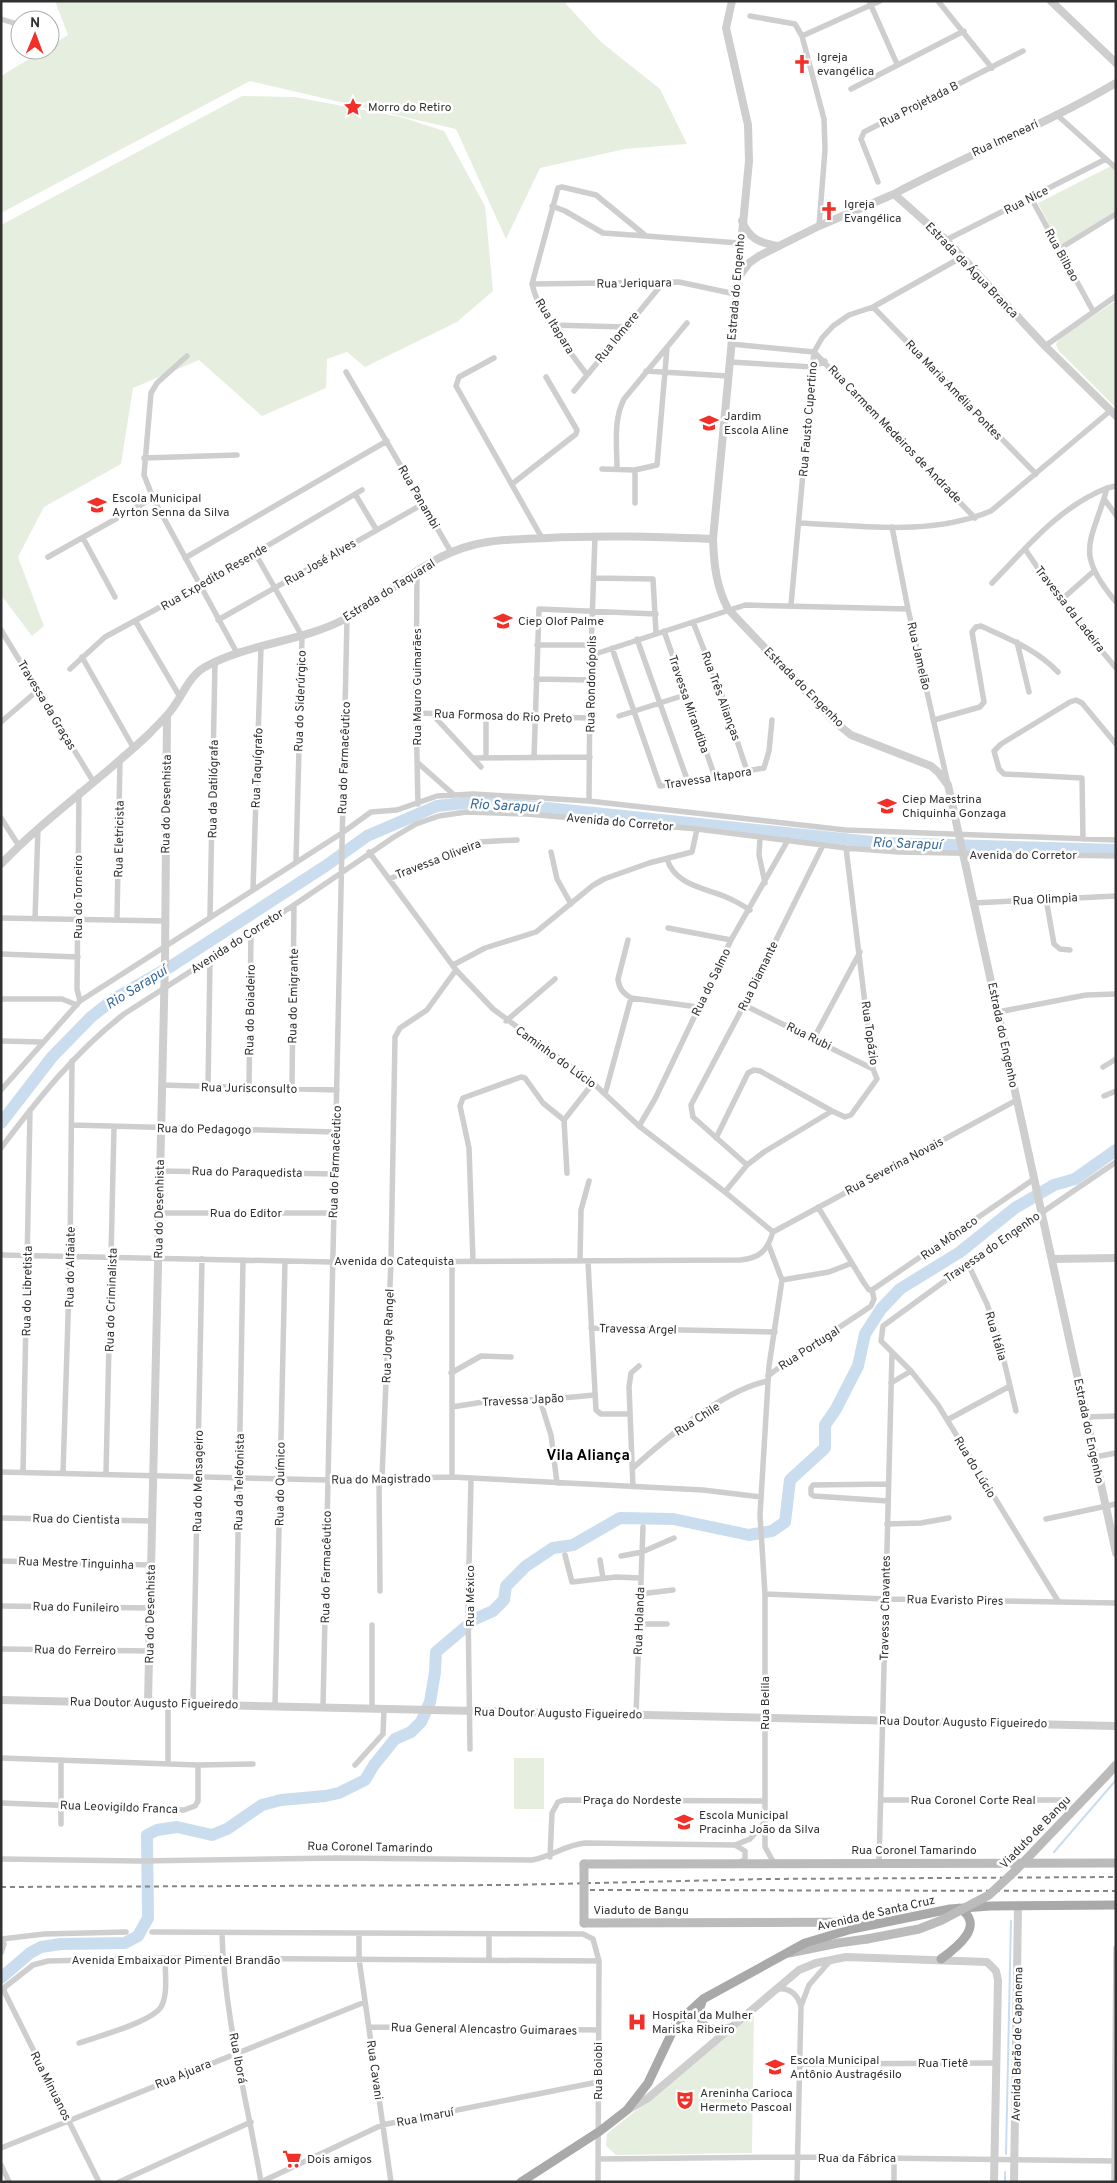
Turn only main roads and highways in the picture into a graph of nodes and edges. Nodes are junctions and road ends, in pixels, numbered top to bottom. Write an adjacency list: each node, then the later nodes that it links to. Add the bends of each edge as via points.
1 (1116, 1765): 7 (main road, Viaduto de Bangu, bridge, via 1015,1871 989,1894 962,1911 894,1935)
2 (1116, 1862): 3 (main road, Rua Coronel Tamarindo)
3 (739, 1863): 6 (main road, Viaduto de Bangu, bridge, via 584,1864 584,1923)
4 (1116, 1905): 5 (main road, Avenida de Santa Cruz)
5 (959, 1908): 6 (main road, Avenida de Santa Cruz); 8 (main road, via 969,1919 967,1936)
6 (881, 1922): 7 (main road, Avenida de Santa Cruz, via 827,1935)
7 (783, 1954): 9 (main road, Avenida de Santa Cruz)
8 (941, 1959)
9 (703, 1999): 10 (main road, via 699,2010 703,2024 714,2030); 11 (main road, Avenida de Santa Cruz, via 676,2024 648,2083 627,2110)
10 (731, 2028)
11 (521, 2182)

